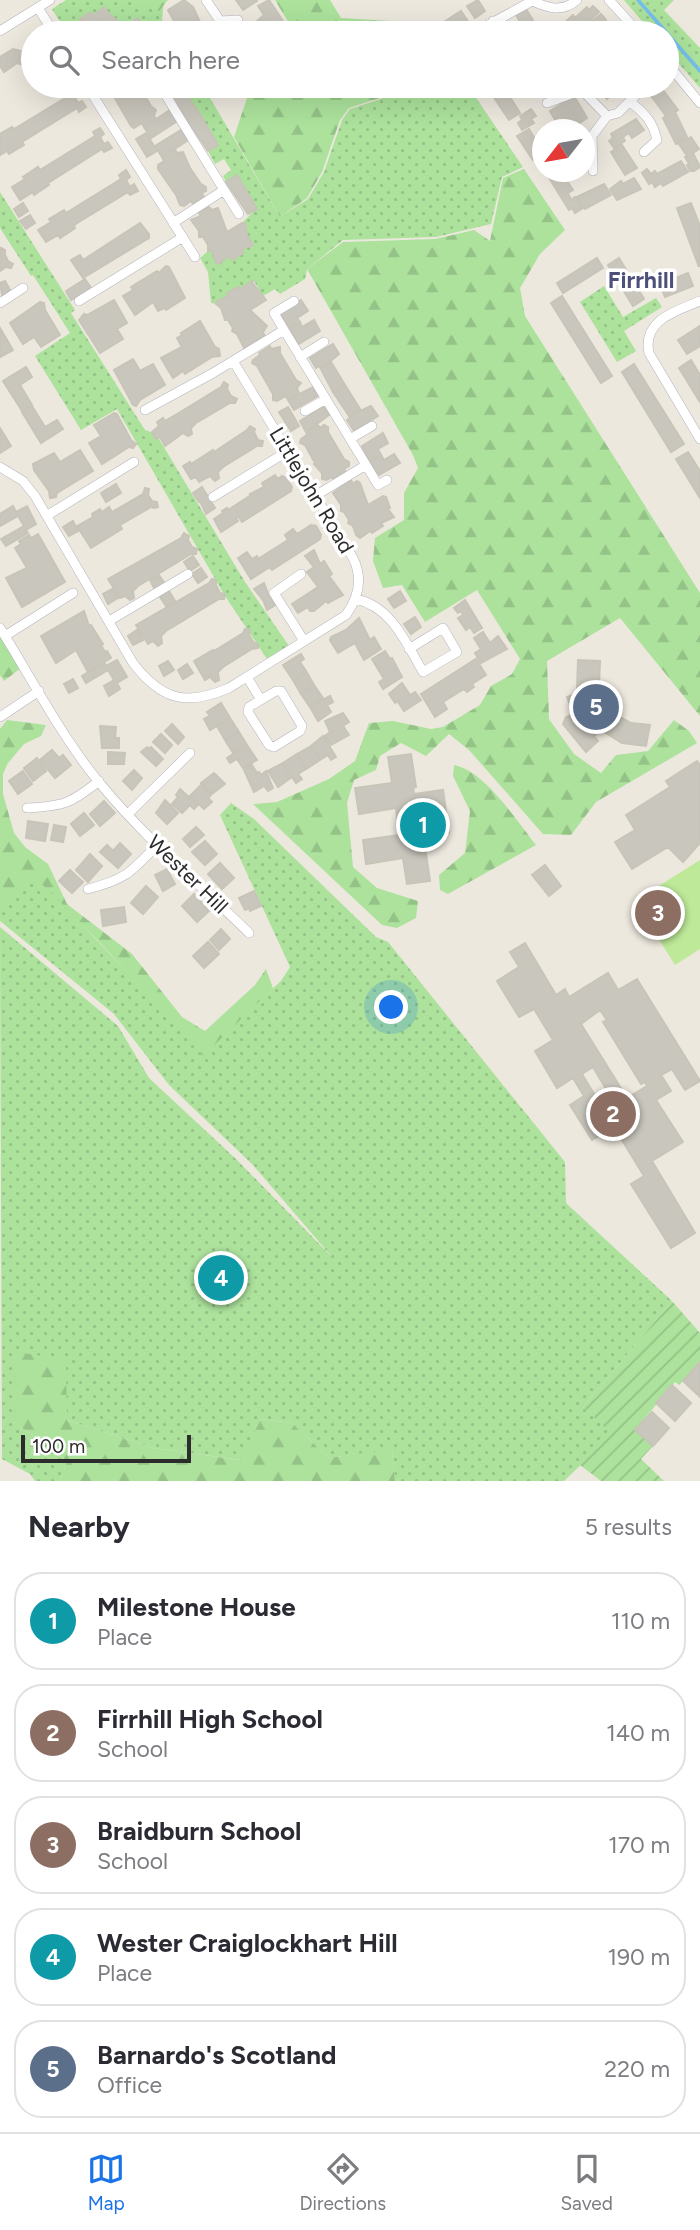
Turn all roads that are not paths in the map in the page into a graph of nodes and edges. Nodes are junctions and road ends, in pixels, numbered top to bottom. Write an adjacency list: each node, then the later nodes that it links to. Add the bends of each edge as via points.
1 (50, 0): 6 (street)
2 (206, 0): 9 (street)
3 (532, 0): 4 (street, via 550,9 569,7); 10 (street)
4 (577, 0)
5 (609, 0): 11 (street)
6 (38, 8): 8 (street); 12 (street)
7 (238, 20): 9 (street)
8 (46, 21)
9 (220, 21)
10 (493, 21)
11 (628, 21)
12 (0, 31)
13 (679, 79): 21 (street)
14 (95, 98): 27 (street)
15 (167, 98): 25 (street)
16 (559, 98): 20 (street)
17 (591, 98): 22 (street)
18 (634, 98): 19 (street)
19 (630, 102): 22 (street); 24 (street, via 653,125 657,140)
20 (547, 103)
21 (700, 103)
22 (607, 116): 23 (street)
23 (595, 132)
24 (644, 152)
25 (224, 190): 26 (street); 27 (street)
26 (239, 214)
27 (173, 223): 28 (street)
28 (183, 237): 29 (street); 31 (street)
29 (195, 257)
30 (23, 289): 34 (street)
31 (79, 300)
32 (294, 301): 35 (street, via 274,313)
33 (700, 301): 44 (street, via 659,320 648,345)
34 (0, 303)
35 (284, 330): 37 (street); 38 (street)
36 (324, 342): 37 (street)
37 (300, 356): 39 (street)
38 (233, 361): 40 (street); 45 (street, Littlejohn Road)
39 (326, 399): 41 (street); 43 (street)
40 (145, 410)
41 (305, 411)
42 (372, 426): 43 (street)
43 (350, 439): 47 (street)
44 (700, 439)
45 (288, 451): 50 (street, Littlejohn Road); 51 (street)
46 (134, 462): 52 (street)
47 (366, 466): 49 (street, via 378,485); 50 (street)
48 (0, 467): 52 (street, via 23,481)
49 (387, 480)
50 (315, 496): 56 (street, Littlejohn Road, via 359,570)
51 (213, 497)
52 (48, 515): 57 (street)
53 (188, 574): 57 (street)
54 (301, 574): 59 (street, via 274,593)
55 (73, 593): 58 (street)
56 (356, 599): 59 (street, via 346,615); 60 (street, via 384,612)
57 (109, 621): 61 (street, via 133,663 162,692 192,699)
58 (3, 632): 62 (street, Wester Hill)
59 (304, 642): 61 (street)
60 (409, 649): 60 (street, via 423,672 457,652 443,628)
61 (247, 677): 63 (street)
62 (39, 691): 64 (street); 66 (street, Wester Hill, via 71,746)
63 (261, 700): 63 (street, via 248,712 269,745 274,747 300,731 302,726 281,691)
64 (0, 717)
65 (190, 753): 68 (street)
66 (99, 781): 67 (street, via 58,807); 68 (street, Wester Hill)
67 (27, 808)
68 (128, 814): 69 (street, Wester Hill)
69 (158, 844): 70 (street, via 124,877); 71 (street, Wester Hill)
70 (88, 889)
71 (249, 933)

